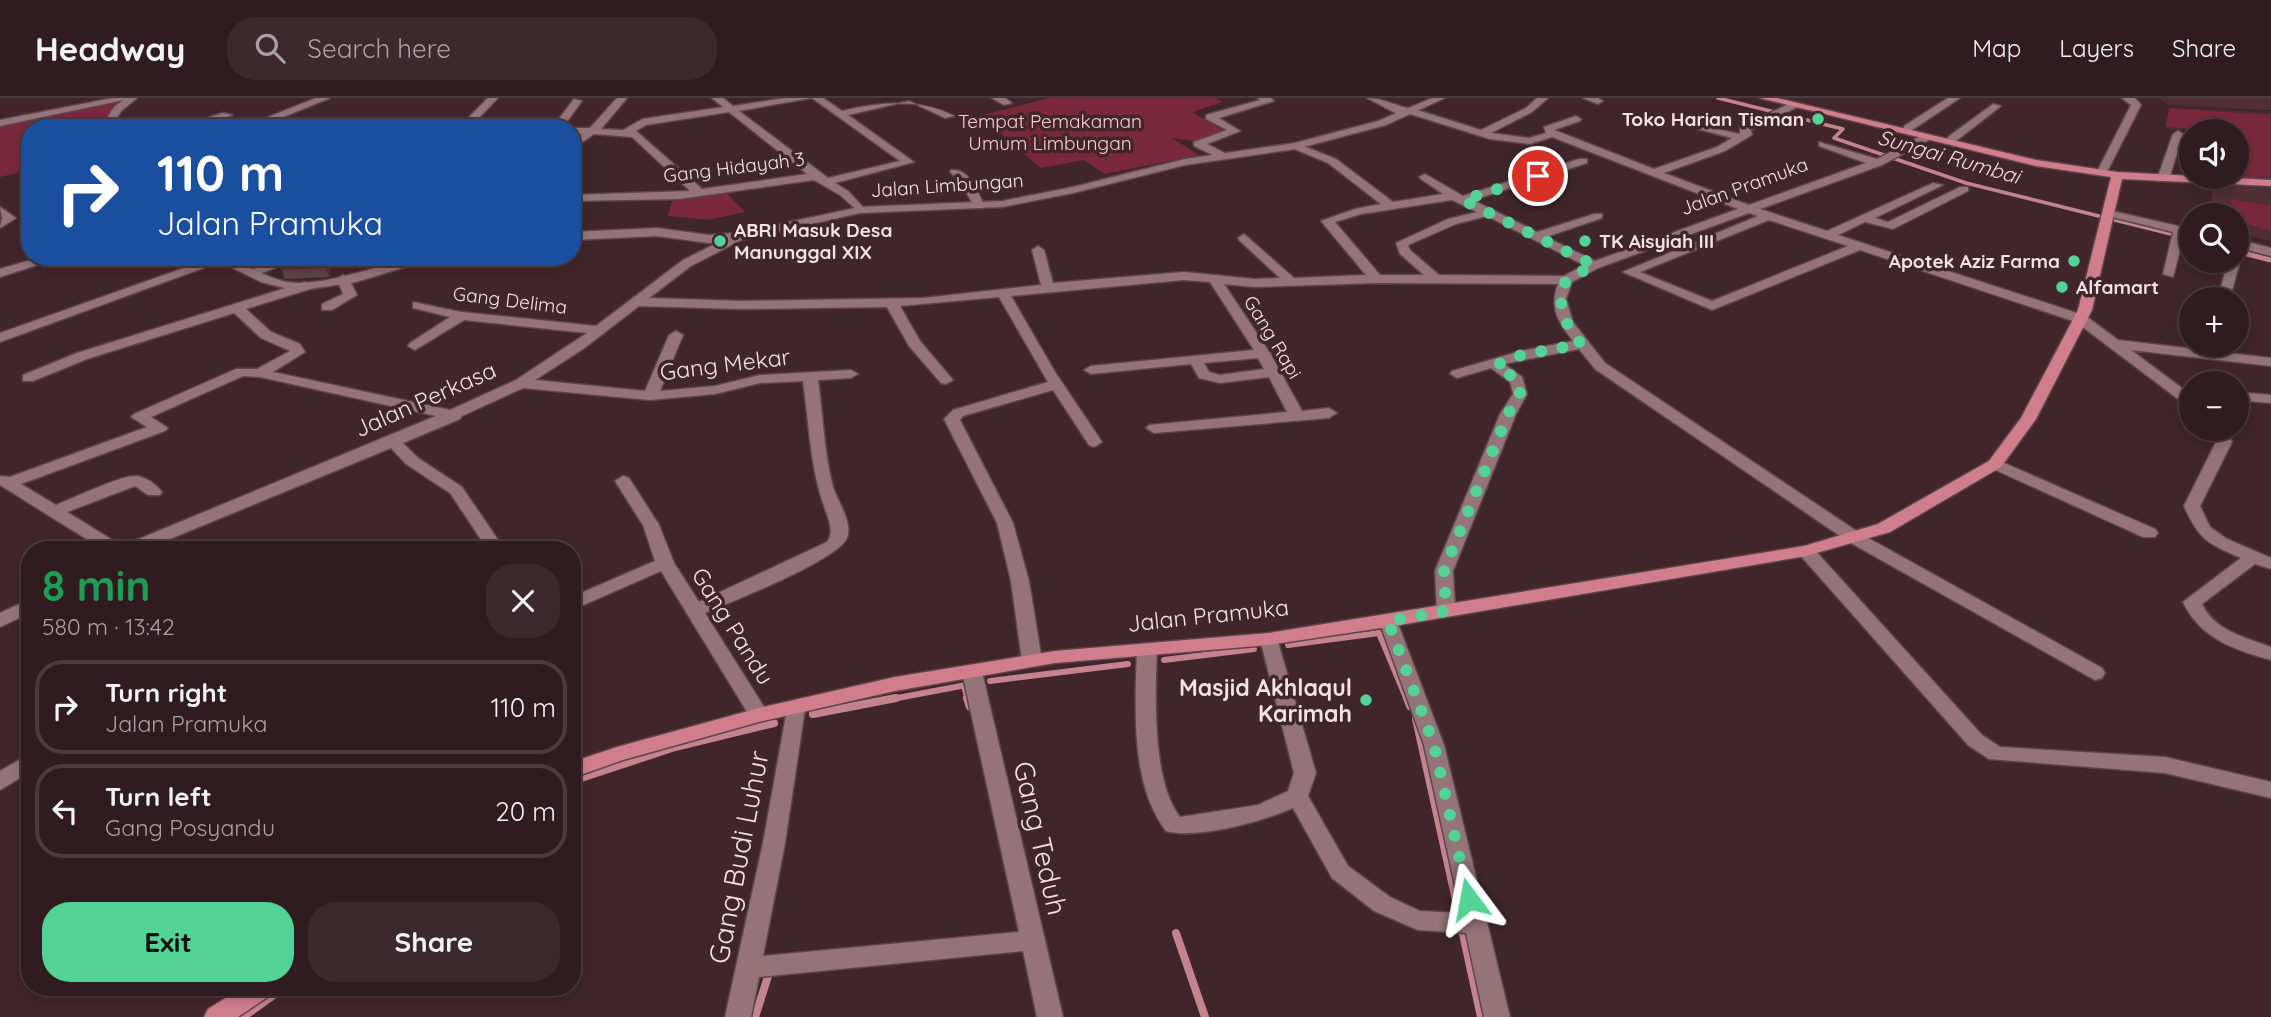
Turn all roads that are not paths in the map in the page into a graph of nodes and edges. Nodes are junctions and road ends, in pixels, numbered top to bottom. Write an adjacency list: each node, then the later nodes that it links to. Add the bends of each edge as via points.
1 (71, 98): 19 (street)
2 (130, 98): 19 (street); 26 (street)
3 (324, 98): 28 (street)
4 (493, 98): 29 (street)
5 (622, 98): 36 (street)
6 (717, 98): 21 (street)
7 (806, 98): 21 (street)
8 (817, 98): 23 (street)
9 (911, 98): 23 (street); 25 (street)
10 (1372, 98): 22 (street)
11 (1440, 98): 22 (street, Jalan Limbungan)
12 (1542, 98): 38 (street, via 1529,110)
13 (1765, 98): 18 (main road)
14 (1955, 98): 34 (street)
15 (2127, 98): 53 (street, via 2136,105)
16 (1270, 99): 47 (street, via 1210,117 1235,131 1198,144)
17 (577, 101): 30 (street)
18 (1791, 102): 34 (main road); 41 (street, via 1744,129 1748,132); 42 (main road)
19 (93, 104): 32 (street)
20 (1996, 106): 43 (street)
21 (728, 109): 37 (street, via 643,122); 56 (street)
22 (1407, 113): 38 (street); 46 (street, Jalan Limbungan)
23 (841, 114): 56 (street, Gang Hidayah 3, via 909,162)
24 (227, 115): 27 (street)
25 (949, 116)
26 (111, 119)
27 (214, 119)
28 (269, 119)
29 (472, 119)
30 (564, 119)
31 (1576, 119): 39 (street, via 1548,129)
32 (0, 123)
33 (1702, 127): 41 (street)
34 (1908, 128): 43 (main road)
35 (581, 130): 36 (street)
36 (594, 130): 37 (street); 44 (street)
37 (626, 132): 61 (street, via 635,134)
38 (1481, 134): 39 (street, via 1530,141)
39 (1552, 134): 52 (street)
40 (2178, 134): 57 (street)
41 (1741, 137): 52 (street, via 1703,157)
42 (1925, 138): 48 (street, Jalan Pramuka); 49 (main road)
43 (1952, 138): 49 (main road)
44 (581, 139)
45 (1822, 144): 48 (street)
46 (1296, 146): 47 (street, Jalan Limbungan); 65 (street, via 1332,161)
47 (1223, 156): 64 (street, Jalan Limbungan, via 1041,197)
48 (1885, 160): 68 (street, Jalan Pramuka)
49 (2037, 160): 53 (main road)
50 (1583, 161): 63 (street)
51 (955, 172): 64 (street, via 965,179)
52 (1654, 173): 68 (street)
53 (2102, 173): 54 (main road)
54 (2117, 175): 57 (main road); 72 (main road, Jalan Pramuka)
55 (1425, 177): 63 (street)
56 (821, 179): 61 (street, Gang Hidayah 3); 67 (street)
57 (2163, 179): 58 (main road)
58 (2271, 184)
59 (1937, 186): 73 (street)
60 (1964, 189): 73 (street, via 1889,226)
61 (700, 194): 62 (street, Gang Hidayah 3)
62 (581, 198)
63 (1458, 198): 65 (street); 69 (street)
64 (979, 206): 67 (street, Jalan Limbungan)
65 (1392, 206): 98 (street, via 1327,221)
66 (0, 210): 74 (street, via 10,218)
67 (860, 210): 80 (street, Jalan Limbungan)
68 (1752, 210): 71 (street); 86 (street, Jalan Pramuka)
69 (1489, 212): 78 (street); 96 (street, via 1452,221 1402,243 1404,251)
70 (1598, 216): 78 (street)
71 (1770, 216): 76 (street); 82 (street, via 1629,272 1712,306)
72 (2107, 218): 75 (street); 112 (main road, Jalan Pramuka)
73 (1867, 219): 76 (street)
74 (0, 224)
75 (2179, 233)
76 (1828, 235): 82 (street)
77 (581, 236): 80 (street, via 657,232)
78 (1536, 236): 86 (street)
79 (1244, 238): 101 (street)
80 (713, 242): 106 (street, Jalan Perkasa)
81 (2179, 243): 95 (street)
82 (1858, 246): 112 (street)
83 (1038, 250): 104 (street)
84 (2249, 252): 85 (street)
85 (2271, 252)
86 (1594, 265): 100 (street, Jalan Pramuka)
87 (24, 266): 93 (street)
88 (197, 266): 115 (street)
89 (238, 266): 92 (street)
90 (270, 266): 92 (street)
91 (396, 266): 97 (street)
92 (253, 272): 102 (street, via 284,286)
93 (0, 273)
94 (2231, 273): 103 (street)
95 (2169, 274)
96 (1434, 278): 98 (street); 100 (street)
97 (343, 279): 102 (street); 109 (street, via 350,295)
98 (1376, 279): 101 (street)
99 (1215, 280): 101 (street); 104 (street, via 1184,276); 119 (street, Gang Rapi)
100 (1566, 280): 116 (street, via 1559,299 1566,323)
101 (1290, 281)
102 (305, 286): 110 (street)
103 (2227, 287)
104 (1048, 288): 105 (street)
105 (1003, 293): 107 (street); 132 (street)
106 (636, 302): 107 (street); 113 (street, Jalan Perkasa)
107 (892, 303): 130 (street, via 914,343)
108 (418, 306): 111 (street, Gang Delima)
109 (327, 307)
110 (238, 309): 125 (street, via 266,335 299,352); 129 (street, via 82,356)
111 (461, 316): 113 (street, Gang Delima); 118 (street)
112 (2081, 319): 117 (street); 144 (main road, Jalan Pramuka, via 2028,419)
113 (599, 330): 131 (street, Jalan Perkasa)
114 (676, 335): 134 (street)
115 (0, 338)
116 (1581, 344): 122 (street, via 1521,355); 150 (street, via 1600,366)
117 (2114, 344): 121 (street); 133 (street)
118 (415, 346)
119 (1263, 353): 120 (street); 124 (street, Gang Rapi)
120 (1196, 361): 123 (street); 124 (street, via 1205,375 1220,379)
121 (2271, 362)
122 (1496, 365): 127 (street); 160 (street, via 1517,380 1520,394 1444,570)
123 (1091, 370)
124 (1274, 372): 139 (street, Gang Rapi)
125 (260, 373): 138 (street); 145 (street, via 241,372 139,417 159,425 157,430)
126 (850, 374): 128 (street, Gang Mekar)
127 (1457, 374)
128 (810, 376): 134 (street, Gang Mekar); 159 (street, via 825,486 839,537 814,557)
129 (28, 378)
130 (946, 380)
131 (521, 383): 134 (street, Gang Mekar); 138 (street, Jalan Perkasa)
132 (1058, 384): 143 (street); 165 (street, via 958,413 952,419 1005,523 1020,581)
133 (2179, 391)
134 (650, 396)
135 (2249, 397): 136 (street)
136 (2271, 399)
137 (1329, 413): 139 (street)
138 (455, 415): 142 (street, Jalan Perkasa)
139 (1297, 416): 140 (street)
140 (1154, 428)
141 (2224, 441): 155 (street, via 2192,506 2203,530)
142 (393, 442): 152 (street, Jalan Perkasa); 153 (street, via 412,461 456,490)
143 (1094, 442)
144 (1995, 464): 149 (street); 150 (main road, Jalan Pramuka, via 1884,528)
145 (2, 480): 148 (street)
146 (623, 481): 156 (street, Gang Pandu, via 651,525)
147 (153, 492): 148 (street, via 134,481)
148 (56, 512): 151 (street)
149 (2149, 533)
150 (1855, 538): 154 (main road, Jalan Pramuka); 167 (street)
151 (103, 541)
152 (149, 541)
153 (491, 541)
154 (1805, 551): 160 (main road, Jalan Pramuka); 173 (street, via 1975,740 1996,754 2165,765)
155 (2252, 558): 157 (street); 164 (street, via 2192,602 2199,620 2211,630)
156 (665, 563): 158 (street, Gang Pandu); 159 (street, Gang Pandu)
157 (2271, 564)
158 (581, 600)
159 (695, 611): 169 (street, Gang Pandu)
160 (1446, 611): 161 (main road, Jalan Pramuka)
161 (1388, 621): 162 (main road, Jalan Pramuka); 175 (street, via 1434,745)
162 (1269, 639): 163 (main road, Jalan Pramuka); 174 (street, via 1305,773)
163 (1147, 650): 165 (main road, Jalan Pramuka); 174 (street, via 1144,693 1160,809 1166,819 1185,826 1262,813)
164 (2271, 653)
165 (1032, 661): 166 (main road, Jalan Pramuka)
166 (972, 672): 168 (main road, Jalan Pramuka, via 895,684); 176 (street, Gang Teduh)
167 (2095, 673)
168 (795, 709): 169 (main road, Jalan Pramuka); 177 (street, Gang Budi Luhur)
169 (760, 715): 171 (main road, Jalan Pramuka)
170 (21, 767): 172 (street)
171 (581, 767)
172 (0, 782)
173 (2271, 790)
174 (1297, 796): 175 (street, via 1339,872 1382,904 1418,919)
175 (1475, 925): 182 (street)
176 (1034, 940): 177 (street); 181 (street, Gang Teduh)
177 (748, 968): 180 (street, Gang Budi Luhur)
178 (249, 996): 179 (main road)
179 (217, 1017)
180 (738, 1017)
181 (1050, 1017)
182 (1497, 1017)

